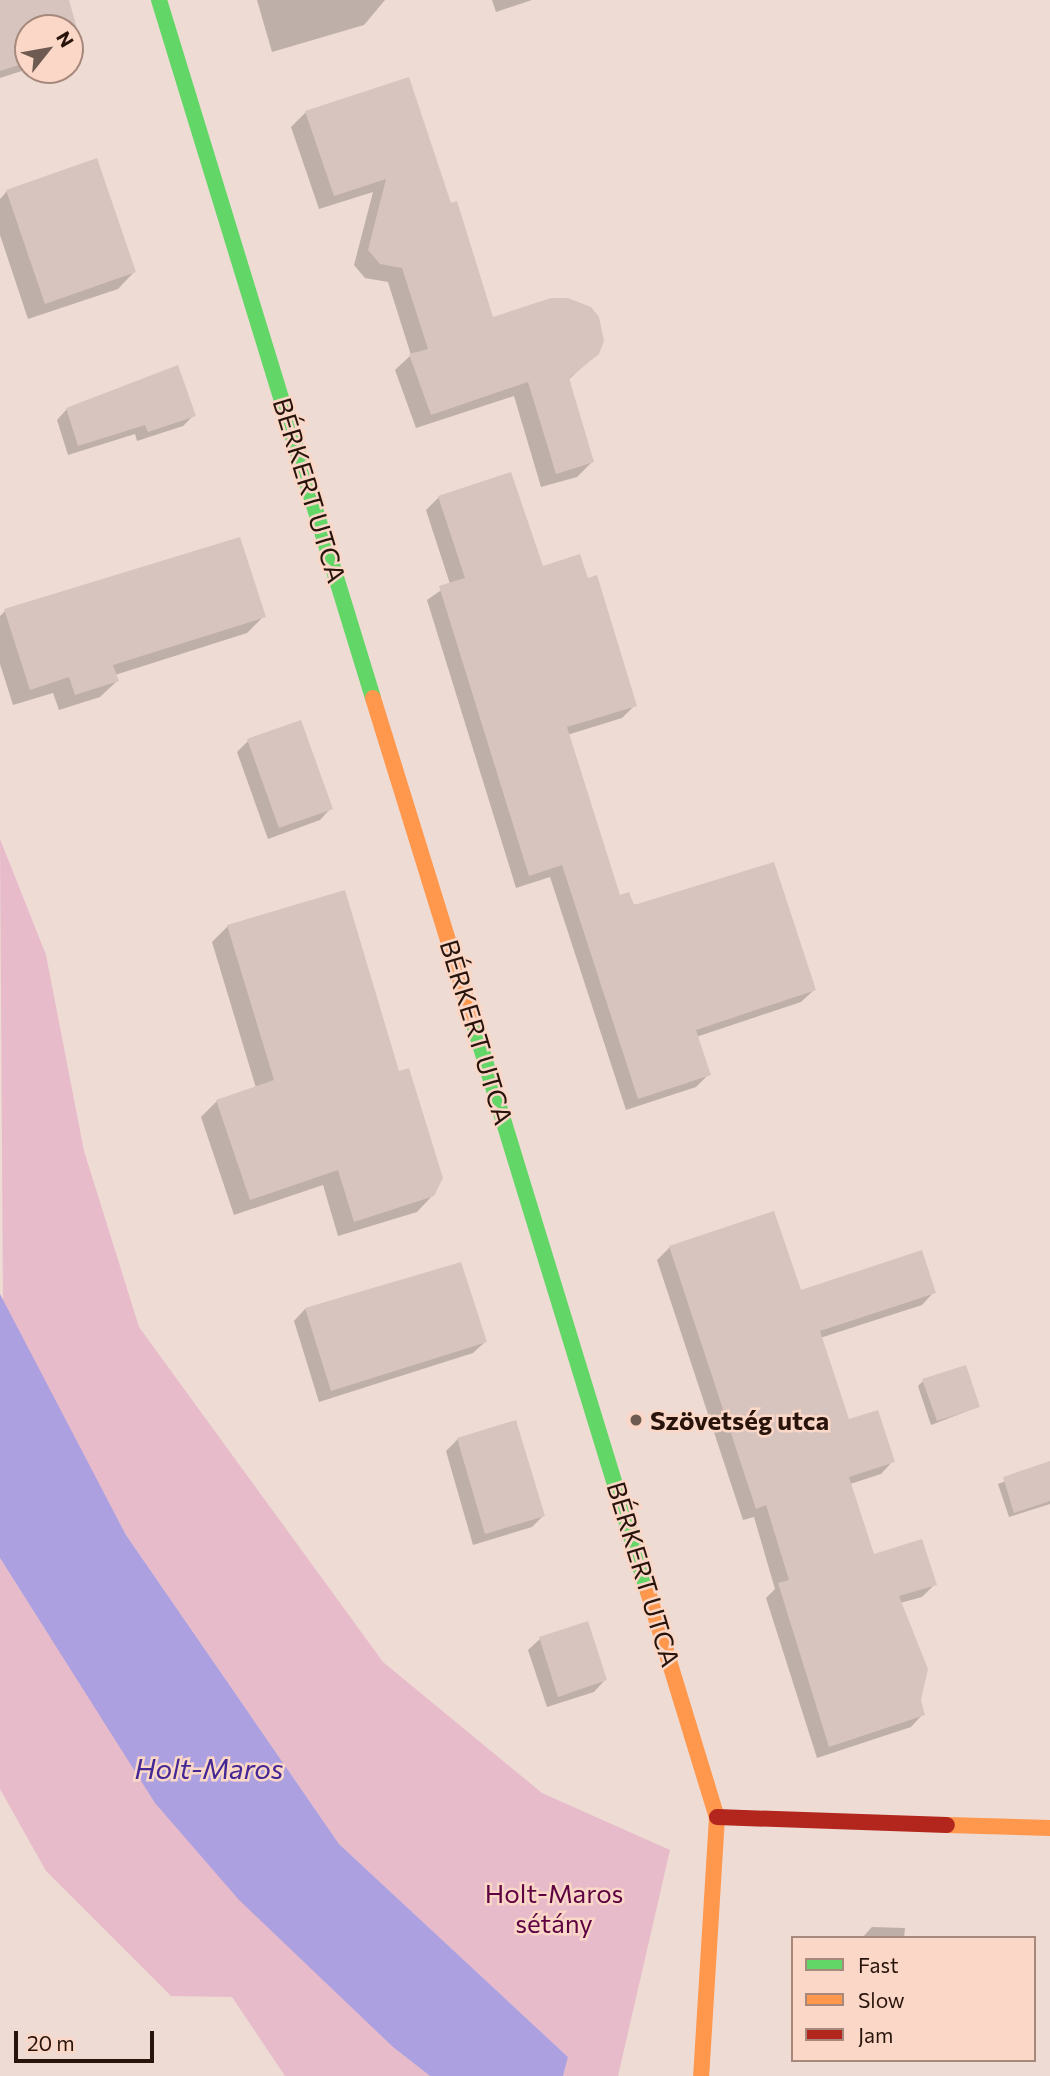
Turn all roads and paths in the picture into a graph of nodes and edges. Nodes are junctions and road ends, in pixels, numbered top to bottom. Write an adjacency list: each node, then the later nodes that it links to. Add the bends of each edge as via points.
1 (159, 0): 2 (street, BÉRKERT UTCA)
2 (717, 1817): 3 (street); 4 (street, BÉRKERT UTCA)
3 (1050, 1828)
4 (701, 2076)

